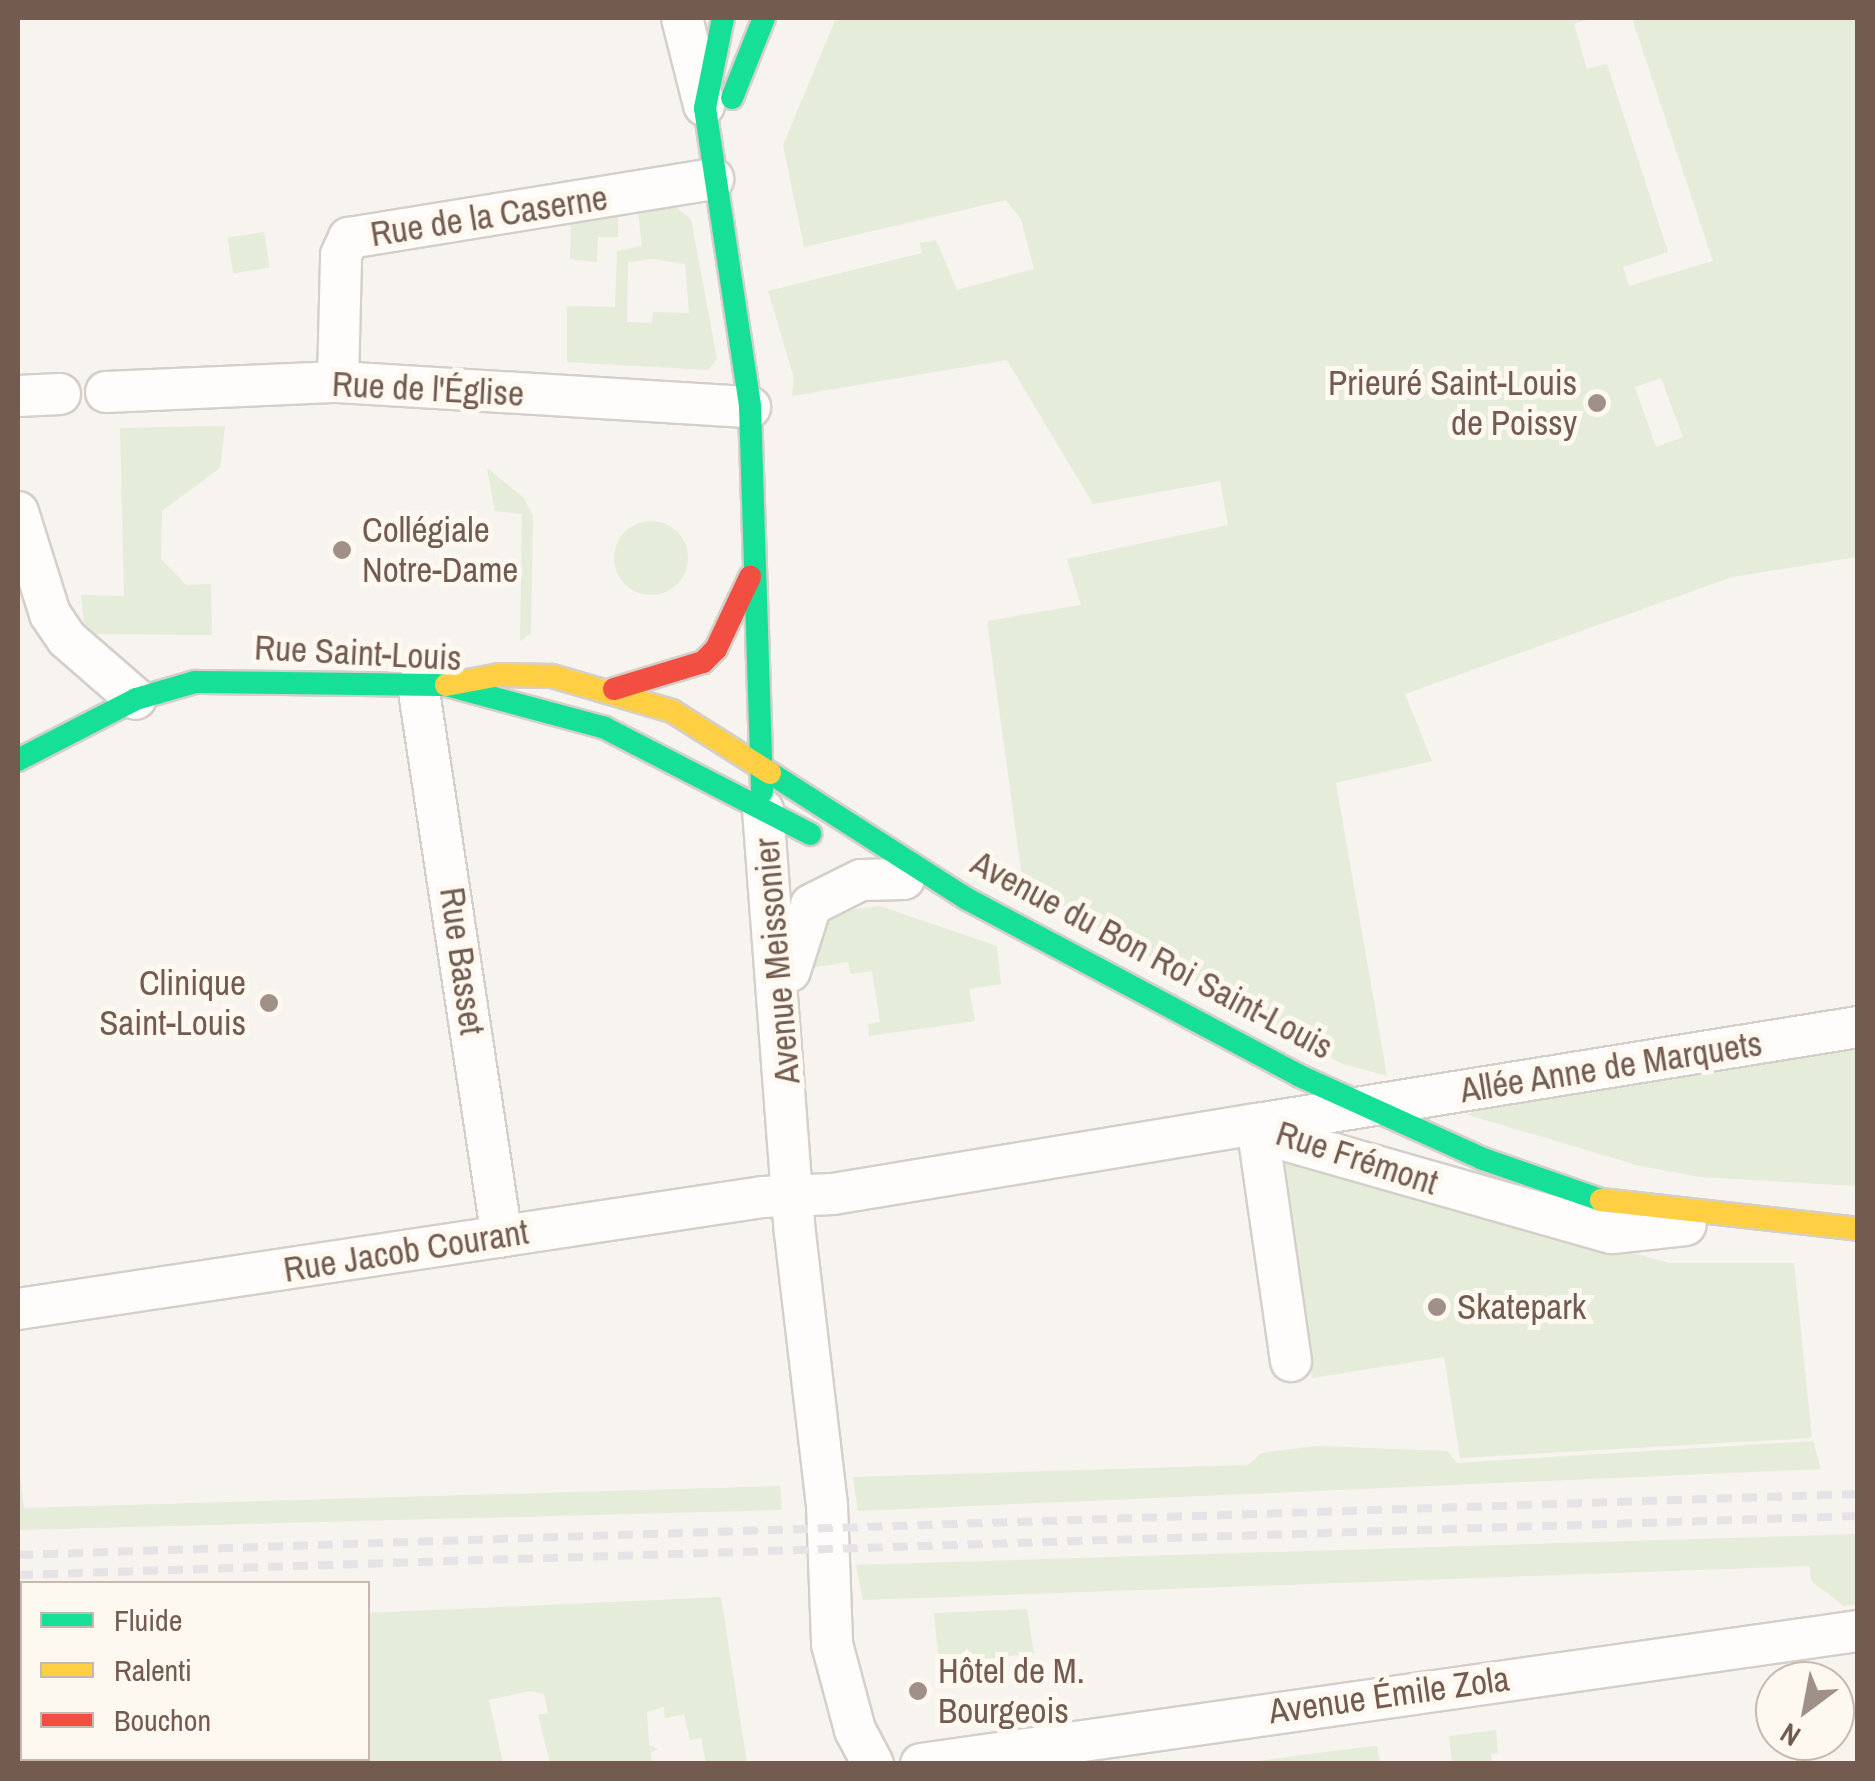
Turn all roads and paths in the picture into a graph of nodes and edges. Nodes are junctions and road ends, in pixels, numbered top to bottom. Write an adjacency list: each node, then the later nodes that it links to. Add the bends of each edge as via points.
1 (682, 18): 4 (street)
2 (723, 18): 4 (main road, Avenue Meissonier)
3 (764, 18): 5 (main road)
4 (705, 108): 5 (main road, Avenue Meissonier)
5 (711, 165): 6 (street, Rue de la Caserne, via 349,238 341,255); 10 (main road, Avenue Meissonier)
6 (338, 382): 7 (street, Rue de l'Église); 10 (street, Rue de l'Église)
7 (106, 392)
8 (60, 394): 9 (street)
9 (18, 396)
10 (750, 408): 12 (main road, Avenue Meissonier)
11 (18, 512): 15 (street, via 50,614 67,639)
12 (754, 566): 14 (main road, via 716,649 703,662); 17 (main road, Avenue Meissonier)
13 (432, 685): 14 (main road, Avenue du Bon Roi Saint-Louis, via 524,672); 15 (main road, Rue Saint-Louis, via 194,682); 18 (main road, Rue Saint-Louis, via 605,728); 28 (street, Rue Basset)
14 (614, 689): 17 (main road, Avenue du Bon Roi Saint-Louis, via 672,711)
15 (136, 698): 16 (main road, Rue Saint-Louis)
16 (18, 760)
17 (761, 764): 18 (main road, Avenue Meissonier); 20 (main road, Avenue du Bon Roi Saint-Louis)
18 (763, 810): 19 (main road, Rue Saint-Louis); 21 (street, Avenue Meissonier)
19 (904, 879): 20 (main road, Rue Saint-Louis); 21 (street, via 860,880 811,905)
20 (968, 900): 23 (main road, Avenue du Bon Roi Saint-Louis)
21 (782, 1004): 25 (street, Avenue Meissonier)
22 (1858, 1027): 23 (street, Allée Anne de Marquets)
23 (1364, 1107): 24 (street, Allée Anne de Marquets); 26 (main road, Avenue du Bon Roi Saint-Louis, via 1595,1199)
24 (1257, 1124): 25 (street, Rue Frémont, via 833,1194); 26 (street, Rue Frémont, via 1280,1139 1612,1233); 30 (street)
25 (794, 1194): 28 (street, Rue Jacob Courant); 32 (street, Avenue Meissonier, via 827,1505 832,1644 855,1730)
26 (1740, 1220): 27 (main road, Avenue du Bon Roi Saint-Louis)
27 (1858, 1229)
28 (502, 1236): 29 (street, Rue Jacob Courant)
29 (18, 1309)
30 (1291, 1360)
31 (1858, 1632): 33 (street, Avenue Émile Zola)
32 (873, 1764)
33 (921, 1764)

